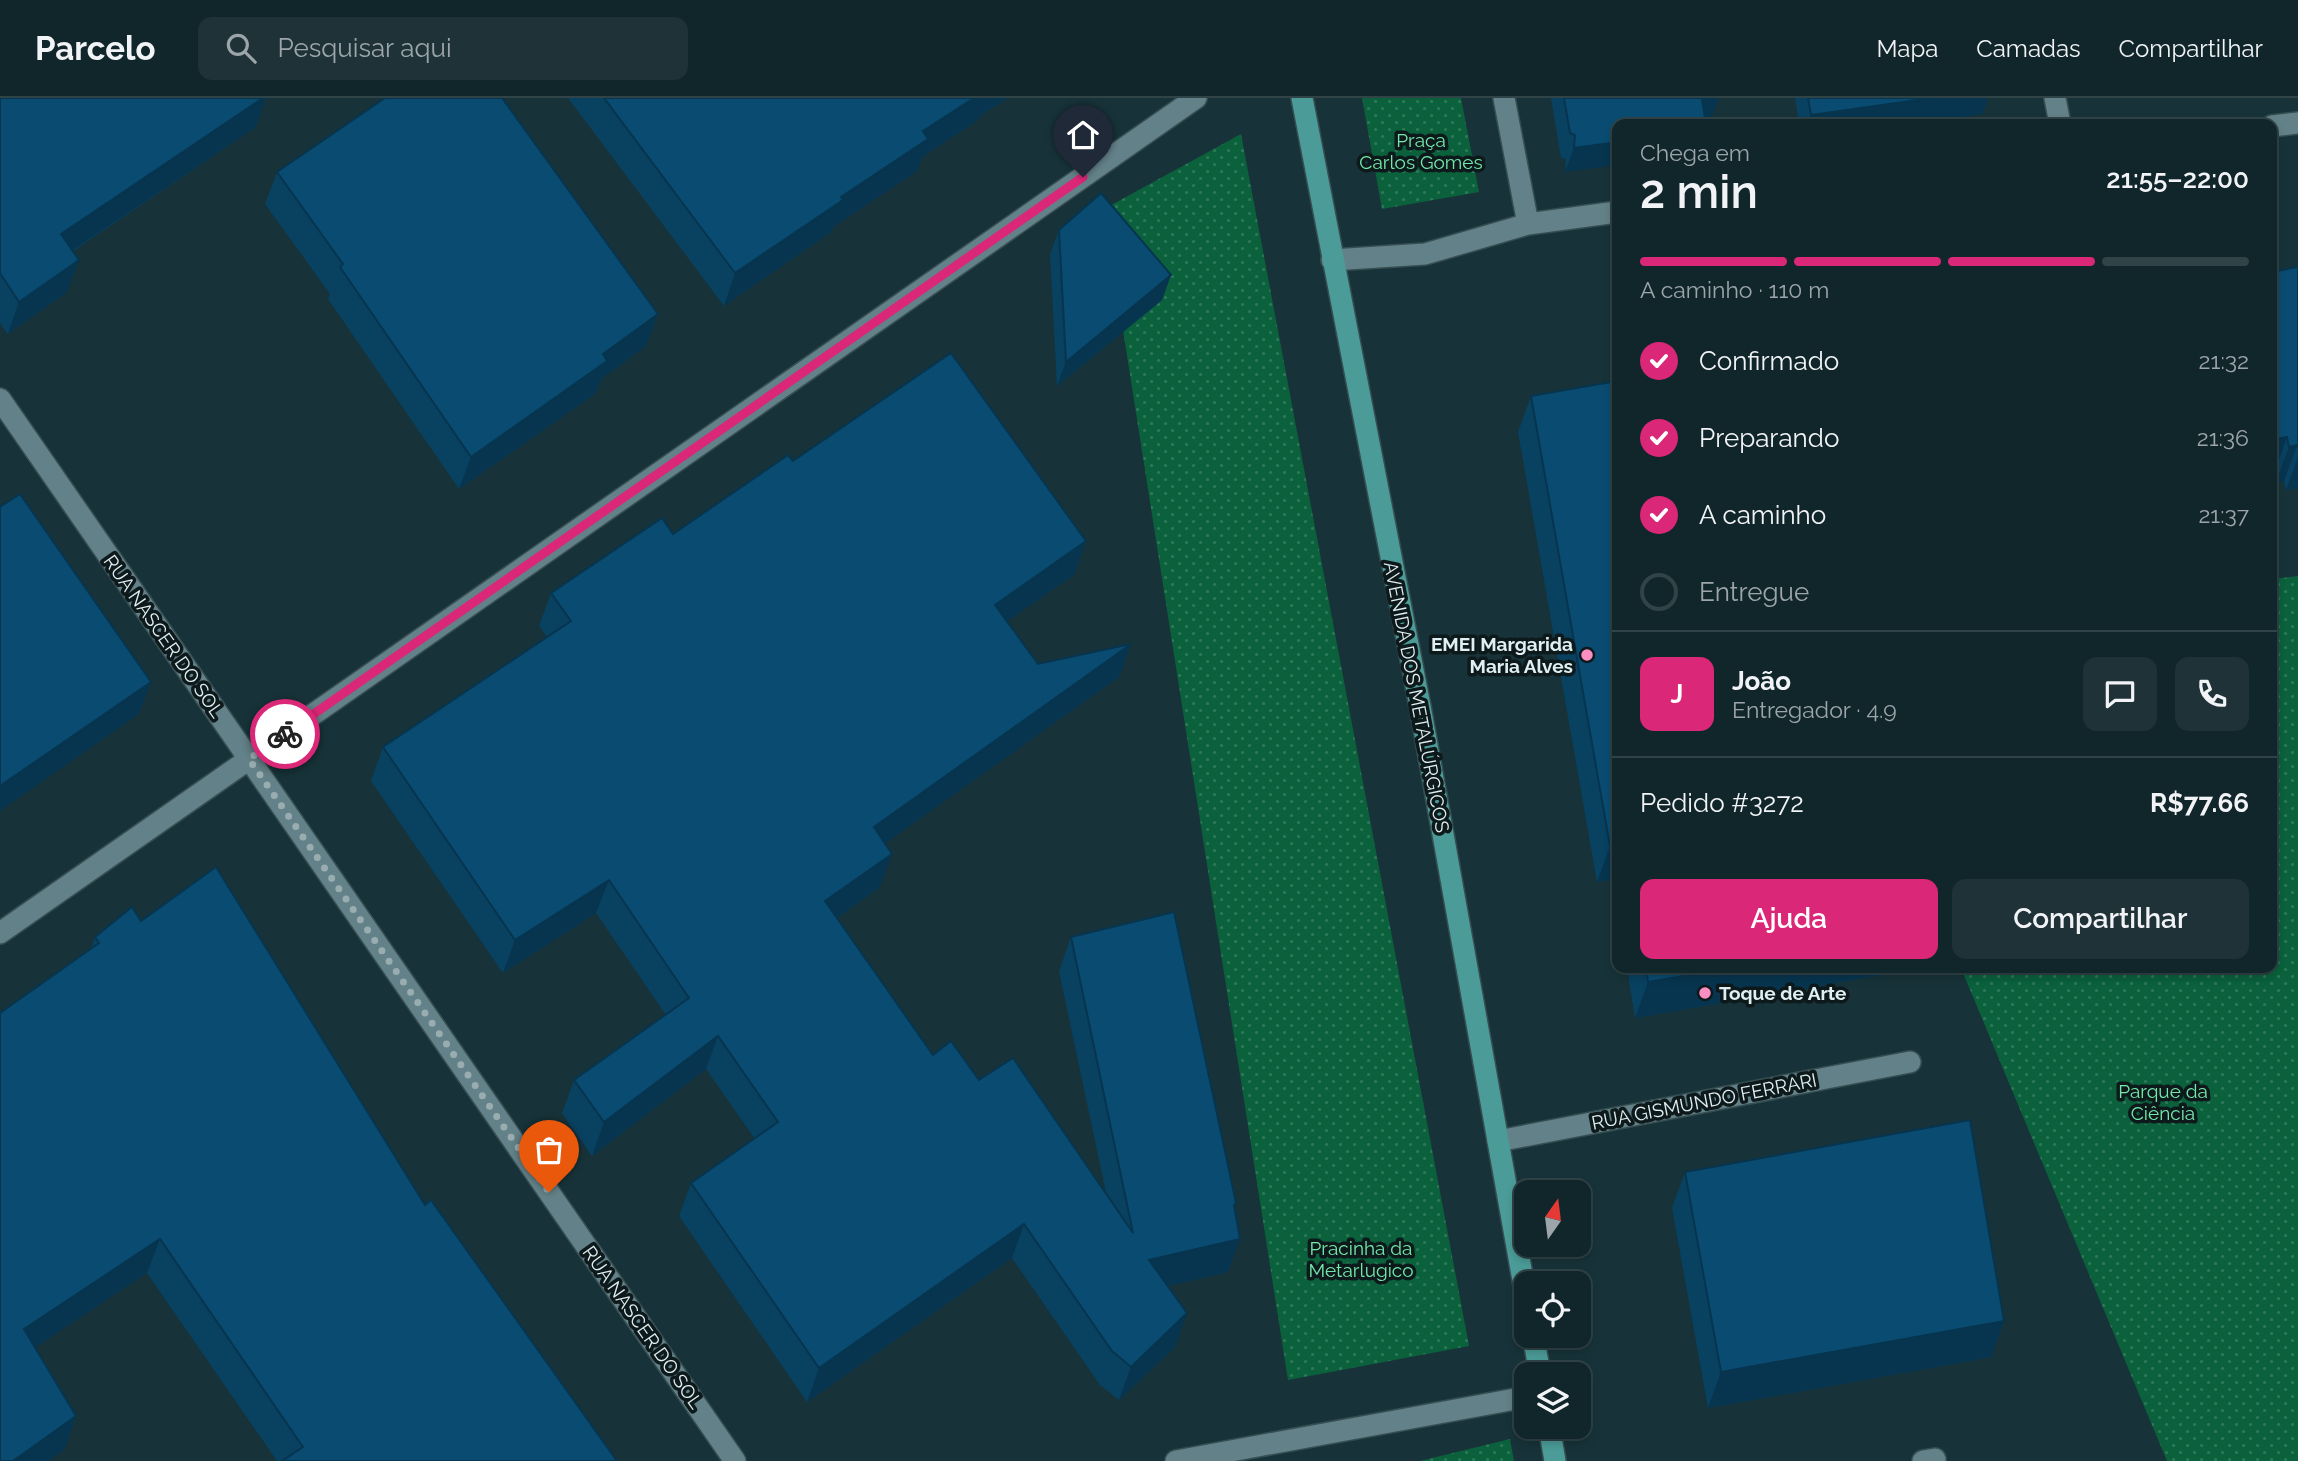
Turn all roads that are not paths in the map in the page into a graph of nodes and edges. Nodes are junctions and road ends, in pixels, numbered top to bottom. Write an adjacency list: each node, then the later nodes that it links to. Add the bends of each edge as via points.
1 (1196, 98): 12 (street)
2 (1302, 98): 10 (main road, AVENIDA DOS METALÚRGICOS)
3 (1504, 98): 9 (street)
4 (2055, 98): 5 (street)
5 (2059, 119)
6 (2298, 123): 7 (street)
7 (2277, 125)
8 (1612, 213): 9 (street)
9 (1528, 224): 10 (street, via 1425,254)
10 (1332, 260): 15 (main road, AVENIDA DOS METALÚRGICOS, via 1420,706)
11 (0, 399): 12 (street, RUA NASCER DO SOL)
12 (249, 759): 13 (street); 19 (street, RUA NASCER DO SOL)
13 (0, 933)
14 (1910, 1062): 15 (street, RUA GISMUNDO FERRARI)
15 (1498, 1141): 16 (main road, AVENIDA DOS METALÚRGICOS)
16 (1521, 1271)
17 (1514, 1399): 20 (street)
18 (1551, 1439): 21 (main road)
19 (735, 1461)
20 (1177, 1461)
21 (1555, 1461)

